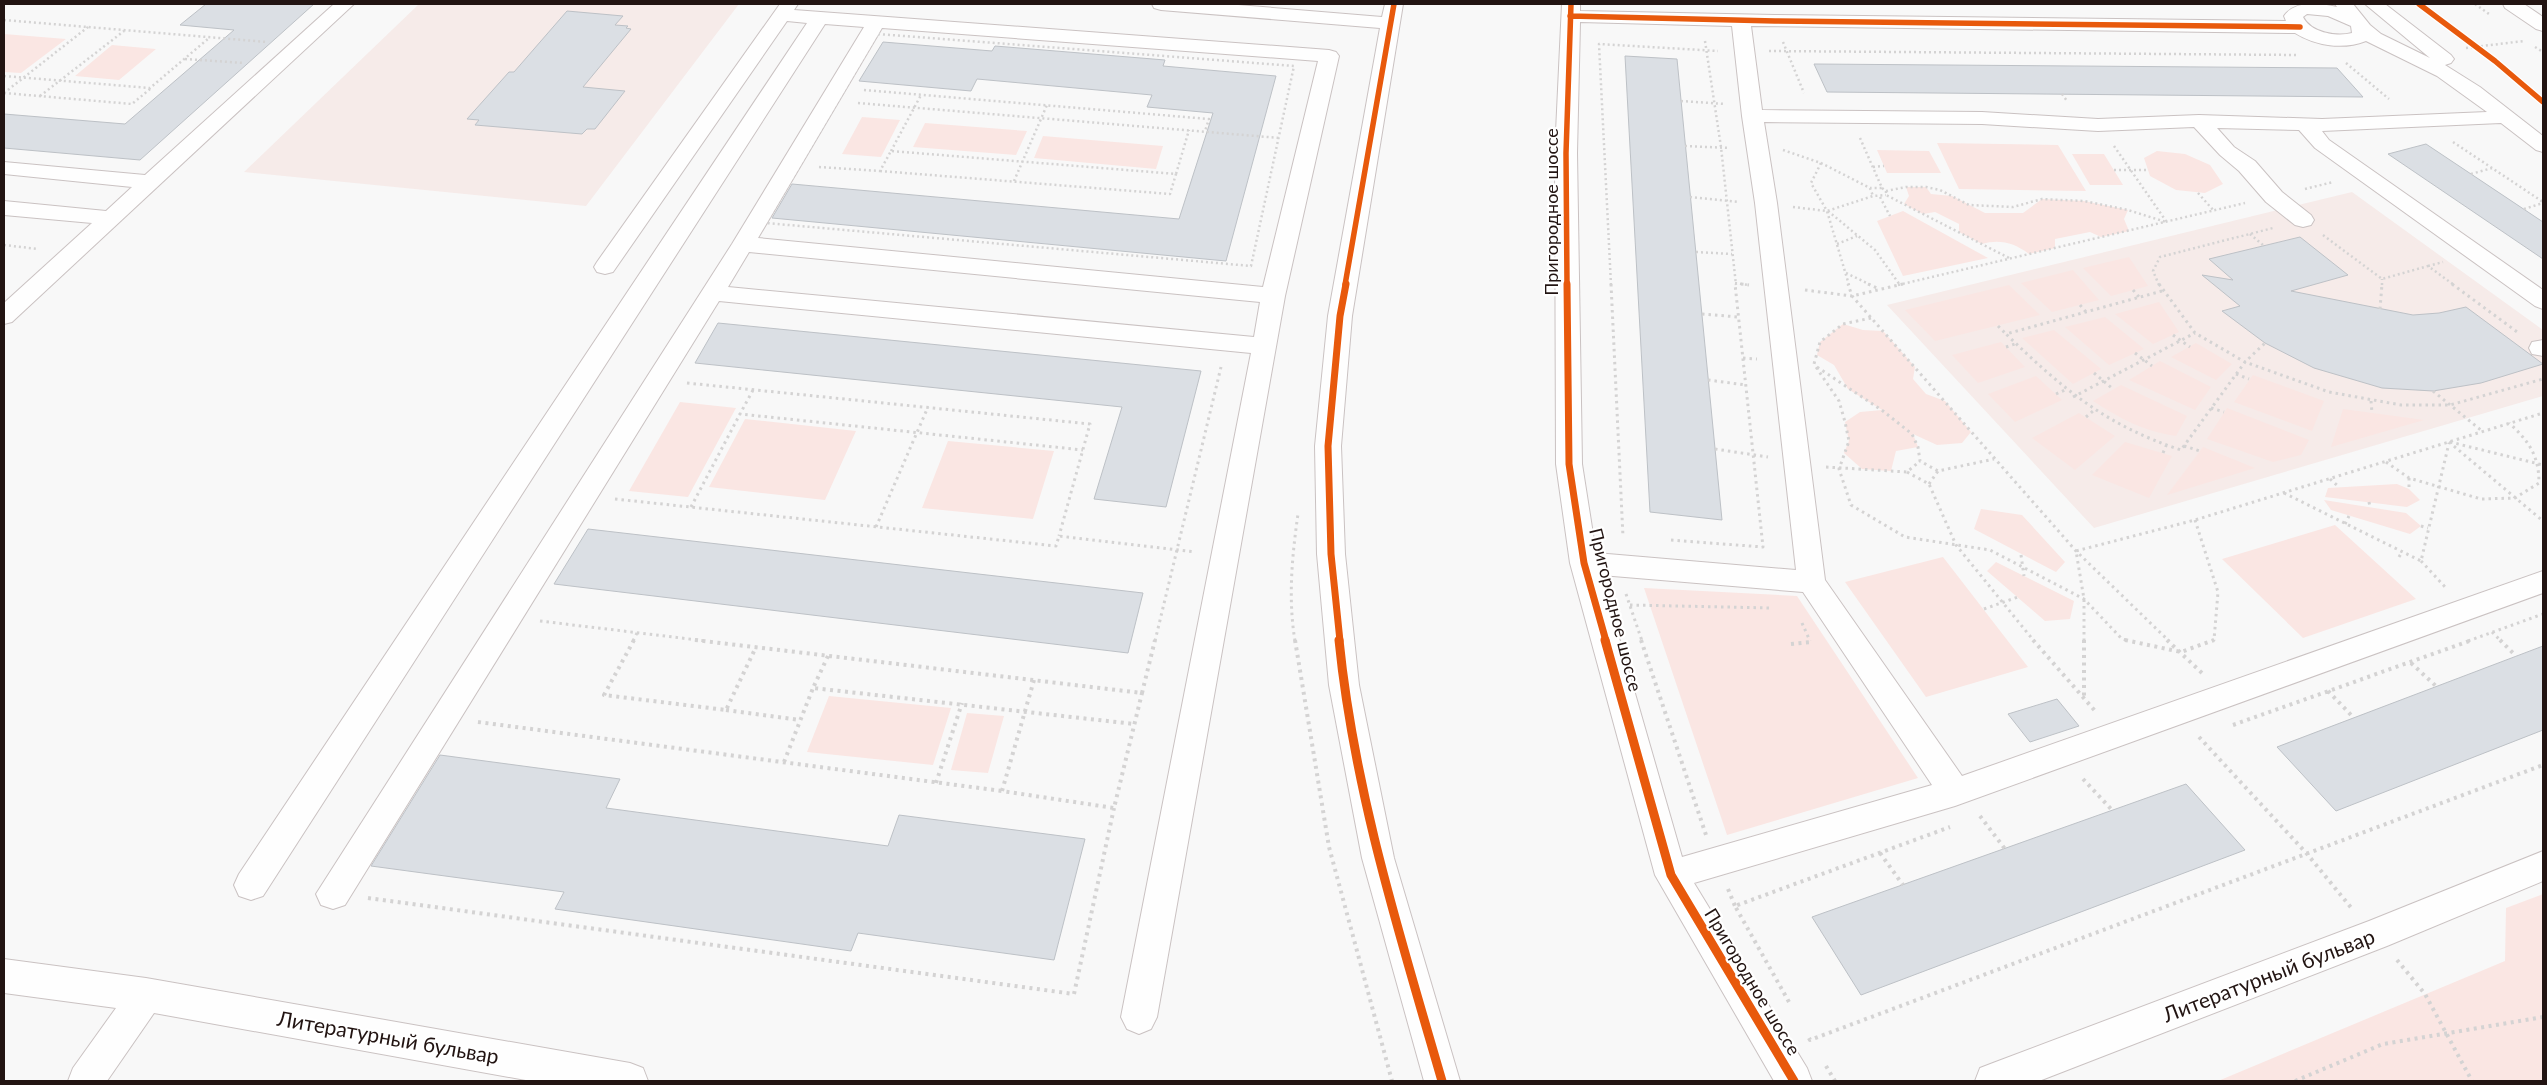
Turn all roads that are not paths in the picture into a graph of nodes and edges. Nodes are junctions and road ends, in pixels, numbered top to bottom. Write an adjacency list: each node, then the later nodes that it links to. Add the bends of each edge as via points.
1 (345, 4): 24 (street)
2 (1161, 4): 9 (street)
3 (2344, 4): 15 (street)
4 (2374, 4): 19 (street, via 2438,53)
5 (2512, 4): 14 (street)
6 (2309, 6): 15 (street, via 2338,12); 16 (street, via 2297,10 2293,16)
7 (786, 9): 11 (street); 29 (street)
8 (1570, 10): 12 (street); 35 (street, Пригородное шоссе, via 1566,153 1570,464)
9 (1329, 11): 10 (street)
10 (1393, 13): 48 (street, via 1340,316 1328,446 1331,554 1344,685 1378,858)
11 (820, 18): 13 (street); 41 (street)
12 (1741, 21): 16 (street); 18 (street)
13 (876, 22): 28 (street); 31 (street, via 1329,56)
14 (2543, 25)
15 (2360, 26): 17 (street, via 2363,33); 19 (street, via 2374,38 2444,72)
16 (2300, 28): 17 (street, via 2321,37)
17 (2345, 40): 19 (street, via 2415,69)
18 (1752, 116): 20 (street, via 1982,118 2098,124); 36 (street)
19 (2505, 117): 21 (street, via 2322,126); 22 (street)
20 (2199, 121): 21 (street); 27 (street, via 2247,166 2274,197)
21 (2305, 124): 32 (street, via 2322,144)
22 (2543, 146)
23 (4, 168): 24 (street)
24 (150, 182): 26 (street)
25 (4, 208): 26 (street)
26 (111, 218): 33 (street)
27 (2303, 220)
28 (743, 244): 30 (street); 31 (street)
29 (605, 266)
30 (712, 293): 34 (street); 42 (street)
31 (1273, 296): 34 (street)
32 (2543, 301)
33 (4, 316)
34 (1264, 346): 45 (street)
35 (1584, 563): 36 (street); 40 (street, Пригородное шоссе)
36 (1811, 582): 38 (street)
37 (2543, 582): 38 (street, via 2229,711 2116,735)
38 (1955, 792): 40 (street)
39 (2543, 866): 50 (street, Литературный бульвар, via 2375,935)
40 (1671, 875): 49 (street, Пригородное шоссе)
41 (251, 884)
42 (333, 894)
43 (4, 976): 44 (street, Литературный бульвар)
44 (146, 995): 46 (street); 47 (street, Литературный бульвар)
45 (1139, 1017)
46 (86, 1081)
47 (630, 1081)
48 (1442, 1081)
49 (1794, 1081)
50 (1993, 1081)

